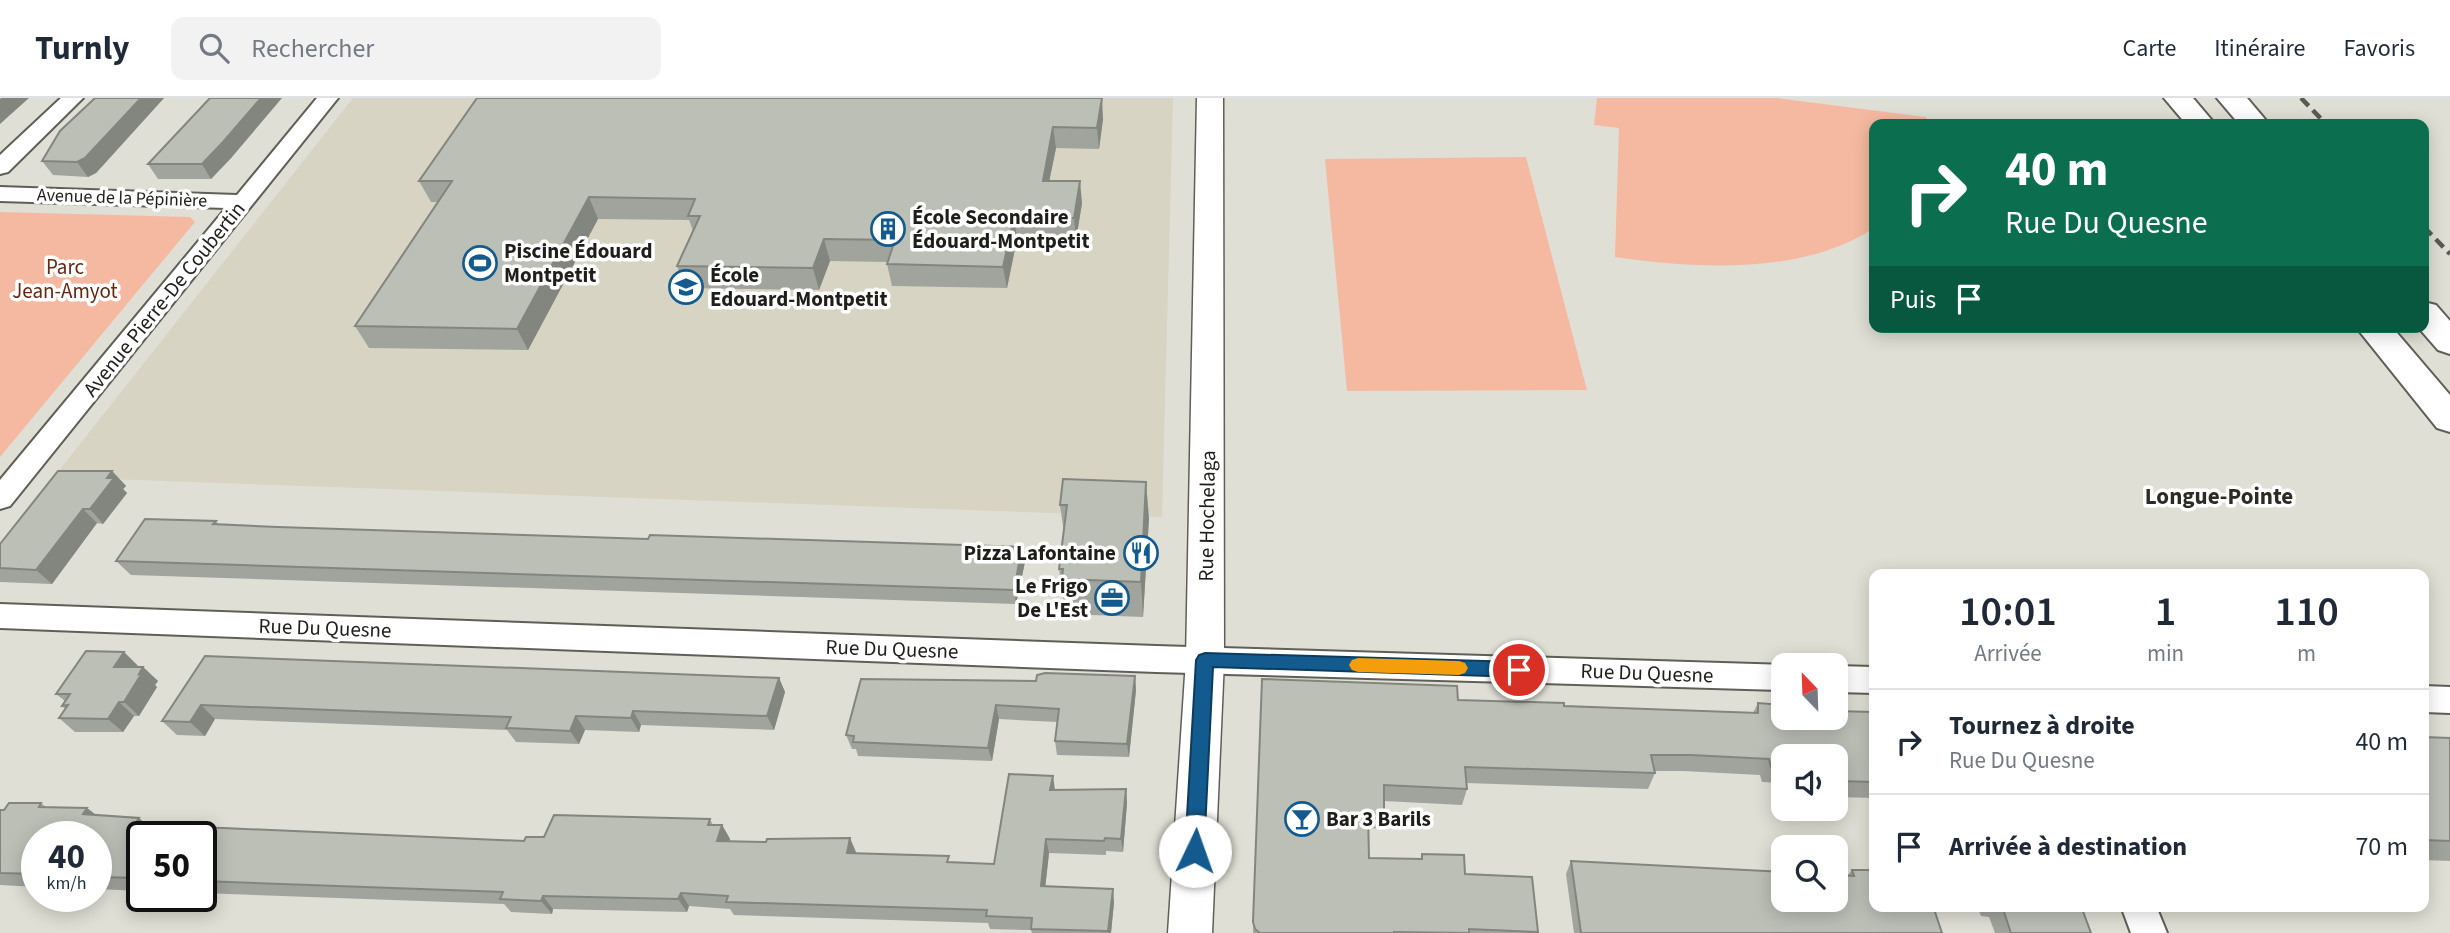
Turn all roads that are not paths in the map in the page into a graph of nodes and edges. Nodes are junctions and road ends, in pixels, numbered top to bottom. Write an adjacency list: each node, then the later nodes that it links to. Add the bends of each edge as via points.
1 (73, 98): 8 (street)
2 (328, 98): 10 (street, Avenue Pierre-De Coubertin)
3 (1210, 98): 17 (main road, Rue Hochelaga)
4 (2178, 98): 6 (highway)
5 (2231, 98): 7 (highway)
6 (2197, 119)
7 (2250, 119)
8 (0, 167)
9 (0, 194): 10 (street, Avenue de la Pépinière)
10 (244, 202): 15 (street, Avenue Pierre-De Coubertin)
11 (2429, 319): 13 (highway)
12 (2378, 333): 14 (highway)
13 (2450, 342)
14 (2450, 419)
15 (0, 499)
16 (0, 616): 17 (street, Rue Du Quesne)
17 (1205, 660): 18 (street, Rue Du Quesne); 24 (main road, Rue Hochelaga)
18 (1771, 677)
19 (1848, 679): 20 (street)
20 (1869, 680)
21 (2429, 699): 22 (street)
22 (2450, 700)
23 (2140, 912): 25 (street)
24 (1190, 933)
25 (2149, 933)

